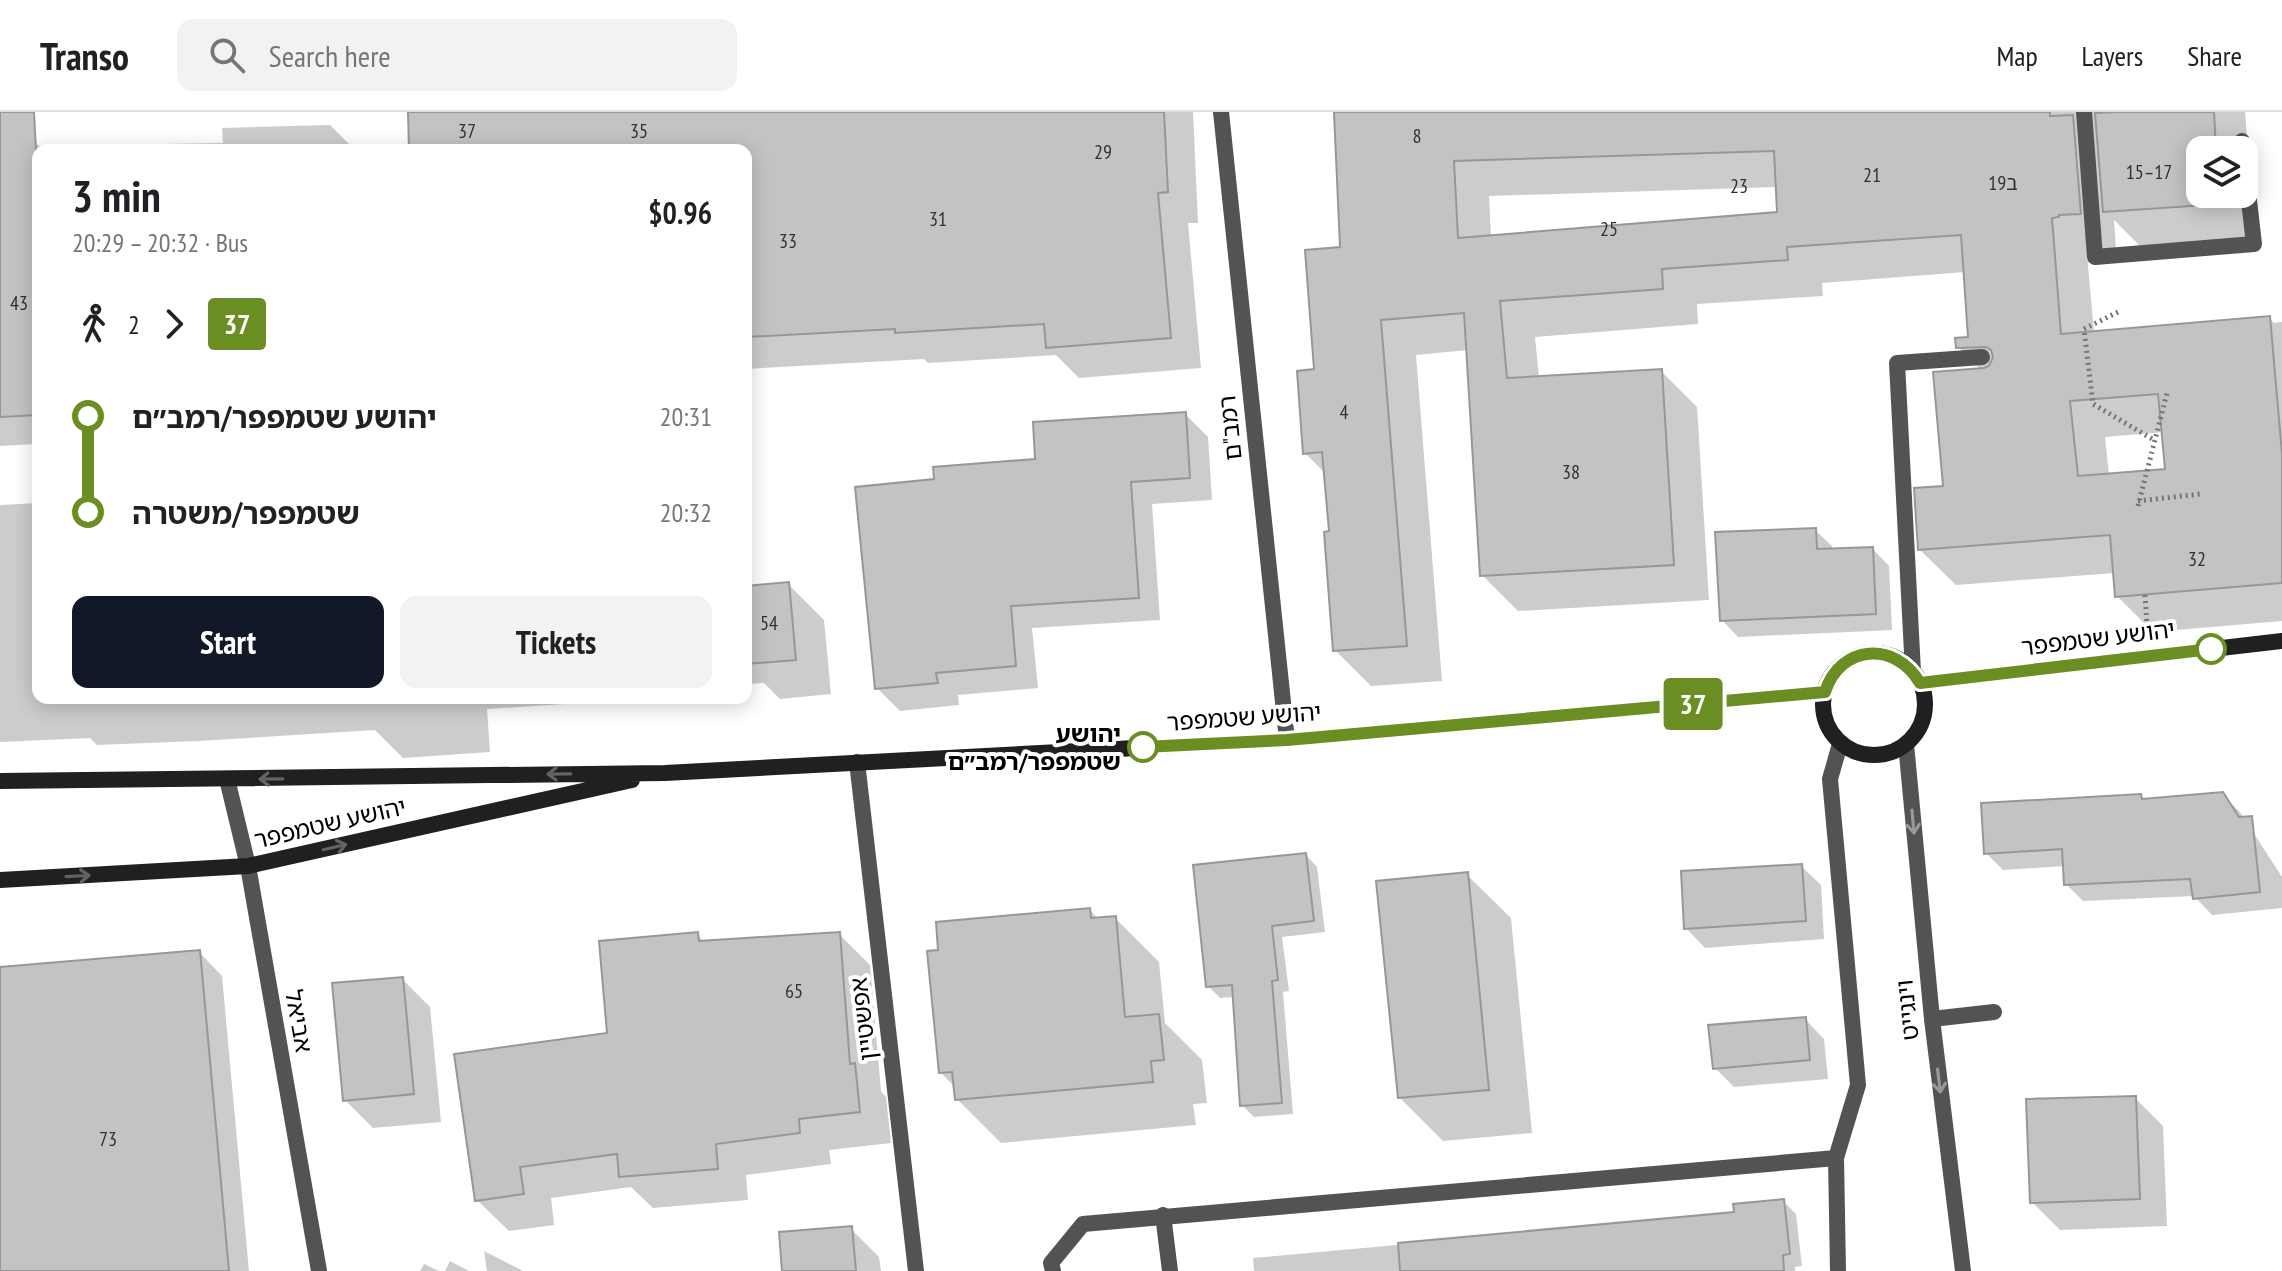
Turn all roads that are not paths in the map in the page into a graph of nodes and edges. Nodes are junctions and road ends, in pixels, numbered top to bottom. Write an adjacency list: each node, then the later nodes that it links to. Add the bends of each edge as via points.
1 (1221, 112): 8 (street, רמב"ם)
2 (2084, 112): 3 (street, via 2095,257 2254,244)
3 (2250, 208)
4 (1982, 357): 6 (street, via 1897,363)
5 (2282, 641): 6 (street, יהושע שטמפפר)
6 (1917, 678): 7 (street, via 1902,662 1872,653 1840,666); 10 (street, via 1924,717)
7 (1825, 692): 8 (street, יהושע שטמפפר); 9 (street, via 1823,713)
8 (1287, 740): 11 (street, יהושע שטמפפר)
9 (1840, 744): 10 (street, via 1873,756); 19 (street, via 1830,779 1858,1085)
10 (1906, 744): 18 (street, וינגייט, one-way to 18)
11 (857, 762): 12 (street, יהושע שטמפפר); 22 (street, אפשטיין)
12 (665, 773): 13 (street, יהושע שטמפפר, one-way to 13); 15 (street, יהושע שטמפפר, one-way to 12)
13 (227, 779): 14 (street, יהושע שטמפפר); 15 (street, אביאל)
14 (0, 781)
15 (248, 866): 16 (street, יהושע שטמפפר, one-way to 15); 21 (street, אביאל)
16 (0, 880)
17 (1994, 1012): 18 (street)
18 (1932, 1019): 26 (street, וינגייט, one-way to 26)
19 (1836, 1158): 20 (street); 25 (street)
20 (1163, 1215): 23 (street, via 1083,1224 1051,1263); 24 (street)
21 (319, 1271)
22 (916, 1271)
23 (1053, 1271)
24 (1170, 1271)
25 (1838, 1271)
26 (1963, 1271)

